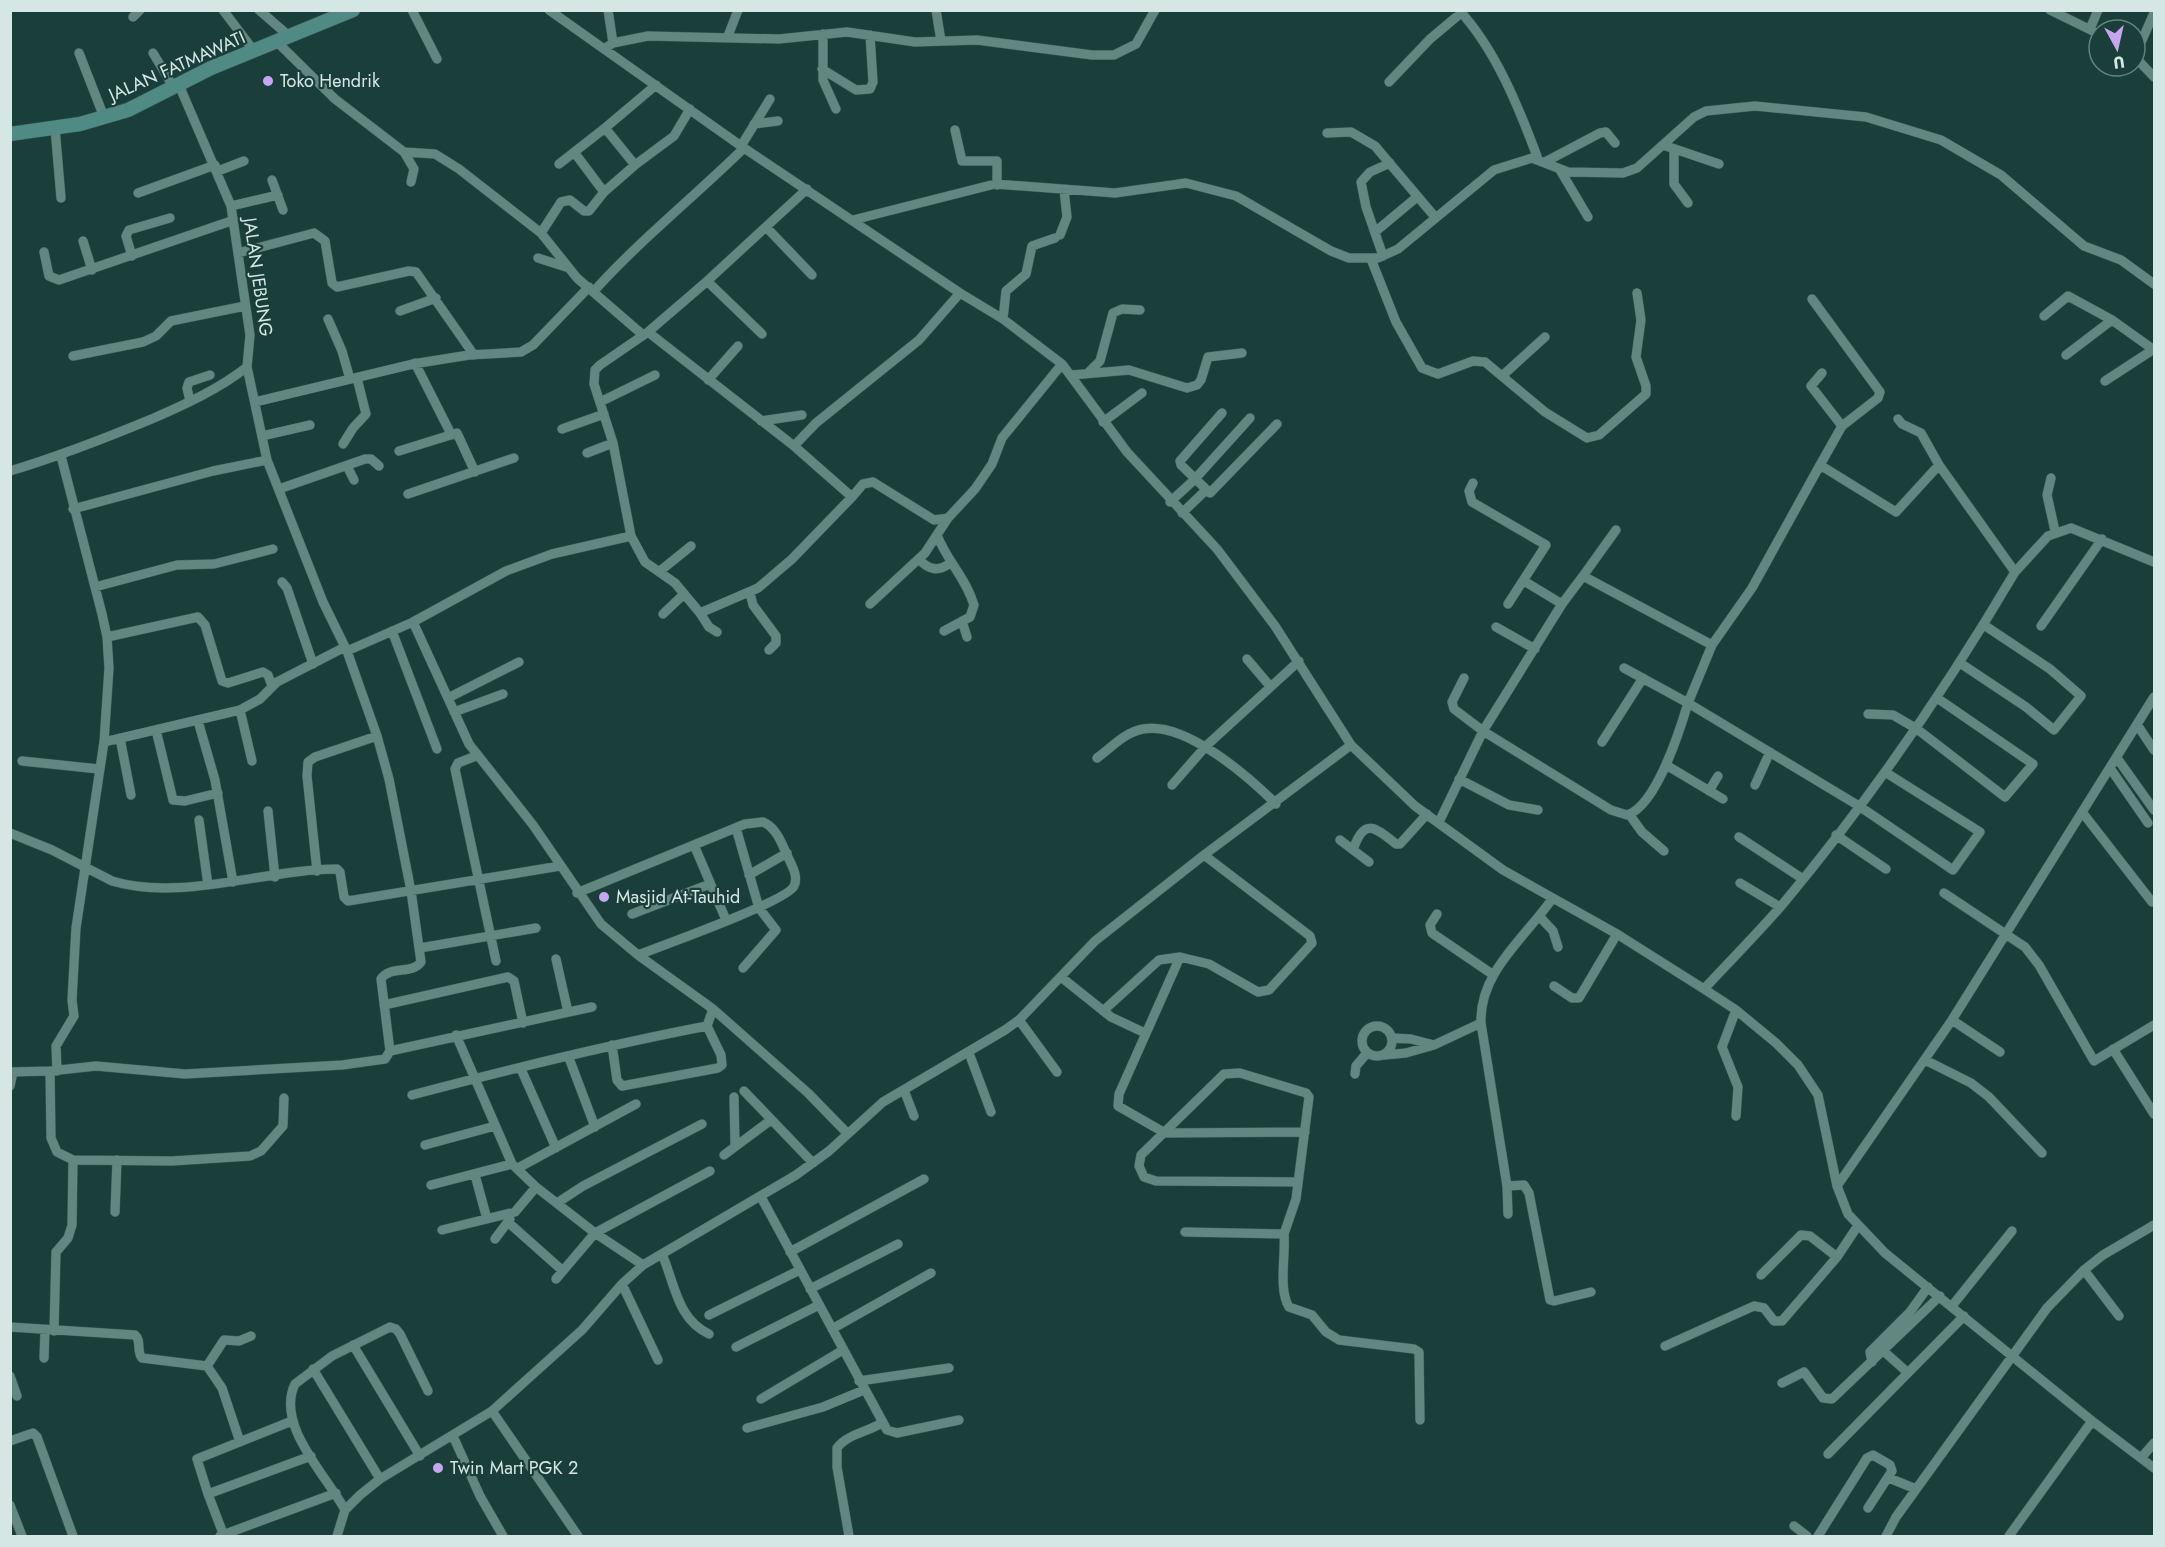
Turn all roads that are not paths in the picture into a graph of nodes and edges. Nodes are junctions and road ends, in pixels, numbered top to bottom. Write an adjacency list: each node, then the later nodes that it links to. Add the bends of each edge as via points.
1 (223, 10): 22 (street)
2 (259, 10): 18 (street)
3 (353, 10): 18 (street, JALAN FATMAWATI)
4 (412, 10): 25 (street)
5 (549, 10): 21 (street)
6 (608, 10): 20 (street)
7 (738, 10): 17 (street)
8 (936, 10): 19 (street)
9 (1155, 10): 19 (street, via 1136,44 1114,55 1012,43)
10 (2050, 10): 13 (street)
11 (1460, 12): 27 (street); 47 (street, via 1489,51)
12 (2154, 13): 14 (street)
13 (2087, 28)
14 (2147, 29)
15 (823, 34): 16 (street); 17 (street, via 778,39); 26 (street)
16 (870, 35): 19 (street, via 915,42); 26 (street, via 870,89 856,90)
17 (728, 36): 20 (street, via 648,36)
18 (282, 39): 22 (street, JALAN FATMAWATI); 45 (street, via 335,99)
19 (941, 40)
20 (613, 43): 21 (street)
21 (604, 49): 28 (street)
22 (254, 51): 29 (street, JALAN FATMAWATI)
23 (79, 53): 33 (street)
24 (153, 53): 29 (street, JALAN JEBUNG)
25 (437, 59)
26 (822, 69): 32 (street)
27 (1389, 82)
28 (656, 85): 31 (street); 37 (street)
29 (177, 86): 33 (street, JALAN FATMAWATI); 53 (street, JALAN JEBUNG)
30 (770, 99): 35 (street)
31 (690, 109): 43 (street); 52 (street, via 674,136)
32 (836, 109)
33 (104, 117): 36 (street, JALAN FATMAWATI)
34 (778, 121): 35 (street)
35 (754, 124): 43 (street)
36 (55, 128): 40 (street, JALAN FATMAWATI); 64 (street)
37 (605, 128): 46 (street); 52 (street)
38 (955, 130): 57 (street, via 961,160 997,161)
39 (1327, 133): 49 (street, via 1351,132 1376,146)
40 (10, 134)
41 (1615, 143): 47 (street, via 1606,132 1600,133)
42 (1663, 145): 44 (street); 54 (street, via 1637,168 1623,173); 87 (street, via 1694,117 1718,109 1755,106 1866,117 1941,140 2001,175 2084,246 2121,260)
43 (742, 147): 58 (street); 88 (street, via 695,196)
44 (1674, 149): 51 (street); 65 (street, via 1672,177 1676,190)
45 (404, 152): 56 (street, via 414,169); 75 (street, via 435,154)
46 (574, 152): 50 (street); 60 (street)
47 (1542, 160): 54 (street); 68 (street, via 1524,159 1494,170)
48 (244, 161): 53 (street)
49 (1390, 163): 63 (street); 74 (street, via 1370,172 1361,182)
50 (559, 164)
51 (1719, 164)
52 (635, 165): 60 (street)
53 (217, 168): 61 (street); 66 (street, JALAN JEBUNG)
54 (1560, 170): 69 (street)
55 (272, 180): 62 (street)
56 (411, 182)
57 (997, 184): 59 (street); 72 (street)
58 (807, 189): 72 (street); 73 (street)
59 (1064, 190): 82 (street, via 1115,193 1170,184 1201,186 1236,196 1331,251 1349,258); 98 (street, via 1067,217 1058,236 1032,246 1026,274 1006,291)
60 (604, 192): 75 (street, via 586,211 570,200 563,200)
61 (138, 193)
62 (278, 195): 66 (street); 67 (street)
63 (1417, 196): 68 (street); 74 (street)
64 (61, 198)
65 (1688, 203)
66 (231, 206): 71 (street, JALAN JEBUNG)
67 (283, 210)
68 (1435, 217): 80 (street, via 1398,249)
69 (1588, 217)
70 (170, 218): 79 (street, via 129,230 126,236)
71 (234, 220): 78 (street, JALAN JEBUNG); 79 (street)
72 (854, 220): 89 (street)
73 (766, 227): 85 (street); 86 (street)
74 (1375, 232): 80 (street)
75 (541, 233): 83 (street)
76 (83, 241): 84 (street)
77 (44, 252): 84 (street, via 53,279)
78 (238, 253): 91 (street, via 317,234 326,241 335,286 409,271 418,273); 93 (street, JALAN JEBUNG)
79 (132, 256): 84 (street)
80 (1383, 256): 82 (street)
81 (538, 258): 83 (street)
82 (1371, 258): 117 (street, via 1396,322 1422,368 1438,374 1479,361)
83 (566, 267): 88 (street)
84 (92, 270)
85 (812, 275)
86 (707, 281): 100 (street); 101 (street)
87 (2154, 284)
88 (591, 289): 100 (street); 106 (street, via 527,350)
89 (960, 292): 98 (street); 140 (street, via 919,340 816,423)
90 (1637, 293): 117 (street, via 1641,320 1636,357 1646,394 1599,435 1581,435 1545,412)
91 (436, 298): 95 (street); 106 (street)
92 (1812, 299): 134 (street, via 1880,392 1878,398)
93 (245, 306): 108 (street, via 171,321 143,342); 111 (street, JALAN JEBUNG, via 250,349)
94 (1140, 310): 112 (street, via 1113,313 1100,361)
95 (400, 311)
96 (2044, 316): 99 (street, via 2068,296)
97 (328, 319): 118 (street)
98 (1003, 319): 110 (street)
99 (2112, 320): 104 (street); 107 (street)
100 (645, 333): 119 (street); 124 (street, via 596,370 594,384)
101 (762, 334)
102 (1545, 337): 117 (street)
103 (738, 346): 119 (street)
104 (2154, 349): 120 (street)
105 (1242, 353): 112 (street, via 1208,357 1201,380 1187,388 1129,370)
106 (474, 355): 109 (street)
107 (2067, 355)
108 (73, 356)
109 (415, 363): 118 (street); 136 (street)
110 (1062, 364): 116 (street); 163 (street, via 1002,438 993,465)
111 (247, 367): 122 (street, via 230,381); 123 (street, JALAN JEBUNG)
112 (1088, 373): 116 (street)
113 (1822, 373): 134 (street, via 1811,386)
114 (210, 375): 122 (street, via 189,382)
115 (655, 375): 124 (street)
116 (1072, 375): 131 (street)
117 (1502, 376)
118 (354, 379): 123 (street); 139 (street, via 366,414)
119 (708, 380): 130 (street)
120 (2105, 381)
121 (1142, 393): 131 (street)
122 (190, 402): 143 (street)
123 (255, 402): 137 (street, JALAN JEBUNG)
124 (600, 402): 126 (street)
125 (1222, 413): 154 (street, via 1180,461)
126 (604, 414): 135 (street); 138 (street)
127 (802, 416): 130 (street)
128 (1251, 418): 154 (street)
129 (1898, 419): 147 (street, via 1921,433)
130 (761, 421): 140 (street)
131 (1103, 422): 160 (street)
132 (1277, 424): 157 (street, via 1214,492)
133 (310, 425): 137 (street)
134 (1842, 426): 146 (street)
135 (562, 429)
136 (451, 434): 141 (street); 151 (street, via 460,436)
137 (262, 436): 145 (street, JALAN JEBUNG)
138 (613, 443): 142 (street); 167 (street)
139 (343, 444)
140 (794, 446): 159 (street)
141 (399, 451)
142 (587, 453)
143 (60, 456): 150 (street); 161 (street)
144 (514, 458): 151 (street)
145 (267, 460): 156 (street, JALAN JEBUNG); 161 (street)
146 (1820, 465): 147 (street, via 1896,512); 197 (street, via 1752,588)
147 (1939, 465): 175 (street)
148 (347, 466): 149 (street, via 368,459); 153 (street); 156 (street)
149 (379, 466)
150 (10, 471)
151 (475, 472): 158 (street)
152 (2051, 478): 165 (street, via 2047,495)
153 (354, 480)
154 (1194, 480): 157 (street); 160 (street)
155 (1473, 483): 177 (street, via 1469,491 1472,502 1545,542 1545,549)
156 (279, 489): 198 (street, JALAN JEBUNG)
157 (1205, 491): 162 (street)
158 (408, 494)
159 (852, 496): 163 (street, via 863,484 873,482 928,518); 180 (street, via 792,559)
160 (1170, 502): 162 (street)
161 (73, 508): 179 (street)
162 (1182, 513): 202 (street, via 1217,549)
163 (948, 518): 166 (street)
164 (1616, 530): 176 (street)
165 (2055, 531): 168 (street, via 2071,528); 175 (street)
166 (937, 535): 171 (street); 173 (street)
167 (631, 536): 174 (street, via 645,562); 188 (street, via 552,554 506,571)
168 (2102, 539): 172 (street); 190 (street)
169 (691, 546): 174 (street)
170 (273, 549): 179 (street, via 214,564 177,565)
171 (919, 559): 173 (street, via 937,570); 182 (street)
172 (2154, 562)
173 (950, 563): 187 (street, via 963,577 974,605 973,613)
174 (660, 571): 181 (street)
175 (2015, 572): 189 (street)
176 (1583, 576): 184 (street); 197 (street)
177 (1524, 581): 183 (street); 184 (street)
178 (282, 582): 205 (street)
179 (95, 587): 195 (street)
180 (750, 593): 185 (street); 200 (street, via 753,605 776,636 775,645)
181 (684, 594): 185 (street); 186 (street)
182 (870, 604)
183 (1508, 604)
184 (1562, 604): 199 (street)
185 (700, 613): 194 (street)
186 (663, 614)
187 (962, 621): 193 (street); 196 (street)
188 (413, 622): 192 (street); 213 (street)
189 (1984, 626): 204 (street); 204 (street, via 2050,669 2081,696 2054,730 2026,706)
190 (2041, 626)
191 (1496, 627): 199 (street)
192 (392, 631): 198 (street); 230 (street)
193 (945, 631)
194 (717, 632)
195 (107, 637): 209 (street, via 198,617 205,625 222,681 228,683 263,672); 226 (street)
196 (967, 637)
197 (1712, 645): 215 (street)
198 (345, 649): 205 (street); 224 (street, JALAN JEBUNG)
199 (1535, 649): 223 (street)
200 (769, 650)
201 (1247, 659): 210 (street)
202 (1299, 661): 210 (street); 228 (street)
203 (519, 662): 213 (street)
204 (1960, 663): 214 (street)
205 (313, 664): 209 (street)
206 (1624, 668): 208 (street)
207 (1464, 678): 223 (street, via 1452,707)
208 (1643, 678): 215 (street); 227 (street)
209 (272, 686): 216 (street, via 260,699)
210 (1270, 686): 229 (street)
211 (503, 694): 217 (street)
212 (2154, 697): 220 (street)
213 (450, 698): 217 (street)
214 (1937, 698): 221 (street); 221 (street, via 2033,764 2005,797)
215 (1688, 703): 232 (street); 238 (street)
216 (240, 710): 219 (street); 237 (street)
217 (454, 712): 233 (street)
218 (1868, 714): 221 (street, via 1893,716)
219 (198, 721): 222 (street); 247 (street)
220 (2138, 726): 231 (street); 235 (street)
221 (1917, 729): 241 (street)
222 (156, 730): 225 (street); 247 (street, via 173,800)
223 (1484, 731): 243 (street); 257 (street, via 1611,810)
224 (377, 736): 275 (street, via 308,762); 284 (street, JALAN JEBUNG)
225 (120, 738): 226 (street); 248 (street)
226 (104, 742): 240 (street)
227 (1602, 742)
228 (1351, 745): 250 (street); 256 (street)
229 (1206, 746): 234 (street, via 1168,731 1143,729 1130,733); 244 (street); 250 (street, via 1258,785)
230 (437, 749)
231 (2154, 750)
232 (1770, 752): 245 (street); 251 (street)
233 (476, 756): 272 (street, via 533,825); 279 (street, via 458,763 455,769)
234 (1097, 758)
235 (2117, 758): 239 (street); 253 (street)
236 (22, 761): 240 (street)
237 (252, 761)
238 (1666, 765): 246 (street); 257 (street, via 1654,787)
239 (2110, 768): 255 (street); 260 (street)
240 (99, 769): 273 (street)
241 (1885, 771): 251 (street); 251 (street, via 1980,832 1953,870)
242 (1718, 776): 246 (street)
243 (1459, 779): 252 (street, via 1509,805); 259 (street)
244 (1172, 785)
245 (1755, 785)
246 (1709, 791): 249 (street)
247 (218, 793): 280 (street)
248 (131, 795)
249 (1723, 799)
250 (1276, 804): 270 (street)
251 (1858, 806): 263 (street)
252 (1538, 810)
253 (2154, 810)
254 (268, 811): 277 (street)
255 (2082, 812): 288 (street); 296 (street)
256 (1427, 814): 259 (street); 267 (street, via 1400,844 1370,827 1362,832)
257 (1629, 814): 268 (street, via 1642,832)
258 (199, 820): 283 (street)
259 (1438, 822): 287 (street, via 1503,870)
260 (2148, 823)
261 (736, 828): 266 (street); 269 (street, via 754,822 768,824); 276 (street)
262 (10, 833): 273 (street)
263 (1836, 835): 274 (street); 278 (street)
264 (1739, 837): 278 (street)
265 (1340, 840): 267 (street)
266 (694, 845): 282 (street); 285 (street)
267 (1353, 850): 271 (street)
268 (1665, 851)
269 (787, 854): 276 (street); 290 (street, via 795,874 793,889)
270 (1204, 855): 302 (street, via 1311,936 1312,943 1269,990 1258,992 1209,964); 307 (street, via 1095,941)
271 (1369, 862)
272 (560, 866): 279 (street); 285 (street)
273 (85, 868): 283 (street, via 126,885); 336 (street, via 76,928 74,1016 56,1046)
274 (1886, 869)
275 (317, 871): 277 (street); 284 (street, via 339,870 346,901)
276 (749, 874): 290 (street)
277 (275, 877): 280 (street)
278 (1803, 879): 289 (street)
279 (480, 880): 284 (street); 298 (street)
280 (233, 882): 283 (street)
281 (1740, 883): 289 (street)
282 (710, 884): 291 (street); 294 (street)
283 (208, 885)
284 (411, 891): 300 (street, JALAN JEBUNG)
285 (577, 892): 301 (street, via 601,924)
286 (1944, 892): 296 (street)
287 (1552, 898): 293 (street); 297 (street)
288 (2152, 902)
289 (1780, 907): 309 (street)
290 (759, 908): 294 (street); 305 (street, via 776,930)
291 (632, 914)
292 (1437, 914): 306 (street, via 1430,925 1432,933)
293 (1540, 916): 299 (street, via 1553,931); 306 (street)
294 (726, 920): 301 (street)
295 (536, 928): 298 (street)
296 (2006, 933): 317 (street); 327 (street, via 2025,947 2039,965 2094,1061)
297 (1617, 934): 308 (street, via 1579,998 1572,998); 309 (street)
298 (490, 937): 300 (street); 304 (street)
299 (1558, 947)
300 (420, 948): 310 (street, via 418,966 382,976)
301 (638, 955): 312 (street)
302 (1180, 957): 314 (street, via 1159,960); 322 (street)
303 (556, 958): 315 (street)
304 (496, 961)
305 (743, 968)
306 (1492, 974): 319 (street, via 1482,996)
307 (1061, 977): 314 (street); 316 (street)
308 (1554, 986)
309 (1704, 989): 313 (street)
310 (384, 1005): 318 (street, via 508,977 514,981); 328 (street)
311 (592, 1007): 315 (street)
312 (713, 1009): 321 (street); 357 (street)
313 (1736, 1010): 351 (street, via 1722,1047 1738,1087); 374 (street, via 1776,1043 1813,1085)
314 (1103, 1011): 322 (street)
315 (568, 1012): 318 (street)
316 (1018, 1020): 330 (street); 338 (street)
317 (1952, 1020): 329 (street); 334 (street)
318 (523, 1023): 323 (street)
319 (1481, 1023): 326 (street); 373 (street)
320 (2154, 1025): 327 (street)
321 (706, 1026): 325 (street); 325 (street, via 721,1055 722,1065 718,1068 622,1086 617,1080)
322 (1145, 1033): 358 (street, via 1117,1102 1125,1113)
323 (456, 1035): 328 (street); 340 (street)
324 (1392, 1038): 326 (street); 331 (street, via 1378,1026 1369,1028 1362,1045); 332 (street, via 1391,1048)
325 (612, 1045): 333 (street)
326 (1434, 1045): 332 (street)
327 (2113, 1049): 349 (street)
328 (390, 1051): 336 (street, via 385,1059 342,1065 185,1074 96,1066)
329 (2000, 1052)
330 (969, 1053): 342 (street); 348 (street)
331 (1367, 1053): 332 (street, via 1375,1057); 339 (street, via 1356,1066)
332 (1384, 1055)
333 (569, 1058): 335 (street); 355 (street)
334 (1925, 1060): 362 (street, via 1989,1096); 374 (street)
335 (521, 1069): 340 (street); 361 (street)
336 (53, 1071): 337 (street); 364 (street, via 51,1138 57,1152)
337 (12, 1072): 341 (street)
338 (1057, 1072)
339 (1355, 1074)
340 (473, 1078): 344 (street); 354 (street)
341 (10, 1086)
342 (904, 1090): 350 (street); 357 (street, via 870,1111)
343 (744, 1091): 352 (street)
344 (412, 1095)
345 (734, 1097): 359 (street)
346 (284, 1098): 365 (street, via 280,1131 261,1151 250,1156)
347 (636, 1104): 355 (street)
348 (990, 1112)
349 (2154, 1114)
350 (914, 1116)
351 (1736, 1116)
352 (771, 1120): 359 (street); 366 (street)
353 (702, 1124): 377 (street)
354 (495, 1126): 360 (street); 367 (street)
355 (595, 1127): 361 (street)
356 (1305, 1132): 358 (street); 358 (street, via 1308,1095 1234,1072 1219,1078); 371 (street)
357 (847, 1133): 366 (street)
358 (1165, 1133): 371 (street, via 1139,1159 1141,1171 1149,1181)
359 (735, 1144): 363 (street)
360 (425, 1145)
361 (556, 1148): 367 (street)
362 (2042, 1153)
363 (724, 1155)
364 (73, 1160): 365 (street); 413 (street, via 72,1225 68,1238 56,1251)
365 (117, 1160): 378 (street)
366 (813, 1163): 376 (street)
367 (515, 1166): 369 (street); 375 (street)
368 (710, 1171): 386 (street)
369 (475, 1175): 372 (street); 381 (street)
370 (924, 1179): 391 (street)
371 (1298, 1182): 388 (street, via 1295,1206)
372 (431, 1185)
373 (1507, 1186): 379 (street); 404 (street, via 1524,1185 1529,1193 1550,1300)
374 (1837, 1186): 383 (street)
375 (536, 1187): 377 (street); 380 (street)
376 (761, 1197): 391 (street); 392 (street)
377 (557, 1203): 386 (street)
378 (115, 1212)
379 (1508, 1214)
380 (510, 1218): 381 (street); 389 (street); 397 (street)
381 (487, 1219): 384 (street)
382 (2154, 1225): 396 (street)
383 (1857, 1227): 393 (street); 402 (street)
384 (442, 1230)
385 (2012, 1231): 407 (street)
386 (595, 1233): 394 (street); 397 (street)
387 (1185, 1233): 388 (street)
388 (1284, 1234): 437 (street, via 1283,1283 1289,1307 1312,1315 1339,1340 1419,1352)
389 (495, 1239)
390 (898, 1244): 403 (street)
391 (790, 1252): 395 (street)
392 (662, 1254): 394 (street); 414 (street, via 681,1308 692,1325)
393 (1837, 1257): 399 (street, via 1810,1236 1801,1235); 417 (street, via 1782,1321 1774,1321 1762,1307 1754,1306)
394 (643, 1265): 401 (street)
395 (801, 1270): 403 (street); 408 (street)
396 (2084, 1270): 410 (street); 421 (street, via 2047,1308)
397 (564, 1271): 400 (street)
398 (931, 1274): 412 (street)
399 (1761, 1275)
400 (556, 1279)
401 (622, 1284): 423 (street); 435 (street, via 582,1330)
402 (1928, 1287): 405 (street); 419 (street)
403 (810, 1289): 406 (street)
404 (1591, 1292)
405 (1940, 1296): 407 (street); 419 (street)
406 (819, 1305): 412 (street); 418 (street)
407 (1952, 1306): 409 (street)
408 (709, 1315)
409 (1964, 1316): 421 (street); 427 (street)
410 (2119, 1316)
411 (10, 1327): 413 (street)
412 (832, 1329): 420 (street)
413 (50, 1331): 422 (street); 424 (street, via 135,1335 142,1358)
414 (709, 1334)
415 (250, 1336): 424 (street, via 242,1341 224,1340)
416 (353, 1346): 426 (street); 432 (street, via 386,1328 396,1329); 448 (street)
417 (1665, 1346)
418 (736, 1347)
419 (1880, 1348): 427 (street); 430 (street, via 1870,1352 1872,1362 1829,1400 1823,1398 1804,1372)
420 (843, 1350): 429 (street); 434 (street)
421 (2013, 1355): 439 (street); 453 (street)
422 (44, 1358)
423 (658, 1360)
424 (207, 1366): 444 (street, via 222,1388)
425 (950, 1368): 429 (street)
426 (313, 1369): 438 (street, via 299,1378 292,1389); 452 (street)
427 (1907, 1372): 446 (street)
428 (10, 1376): 433 (street)
429 (859, 1381): 431 (street)
430 (1782, 1383)
431 (864, 1390): 440 (street); 441 (street, via 823,1407)
432 (428, 1391)
433 (18, 1396)
434 (761, 1399)
435 (492, 1411): 442 (street); 465 (street)
436 (959, 1420): 440 (street, via 892,1433)
437 (1420, 1420)
438 (292, 1421): 444 (street); 447 (street)
439 (2092, 1421): 449 (street); 470 (street)
440 (883, 1422): 466 (street, via 845,1440 837,1448)
441 (747, 1428)
442 (453, 1436): 448 (street); 464 (street)
443 (10, 1441): 461 (street, via 35,1434)
444 (240, 1442): 455 (street, via 197,1460)
445 (2154, 1443): 449 (street)
446 (1828, 1454)
447 (311, 1456): 454 (street); 455 (street)
448 (420, 1456): 452 (street)
449 (2141, 1458): 450 (street)
450 (2154, 1468)
451 (1889, 1478): 453 (street); 457 (street); 468 (street, via 1890,1465 1876,1456 1869,1457)
452 (380, 1479): 458 (street)
453 (1916, 1490): 469 (street)
454 (336, 1493): 458 (street); 462 (street)
455 (208, 1494): 462 (street)
456 (10, 1505): 460 (street)
457 (1868, 1508)
458 (345, 1510): 463 (street)
459 (1794, 1526): 467 (street)
460 (22, 1536)
461 (73, 1536)
462 (222, 1536)
463 (337, 1536)
464 (503, 1536)
465 (578, 1536)
466 (849, 1536)
467 (1807, 1536)
468 (1818, 1536)
469 (1886, 1536)
470 (2009, 1536)

